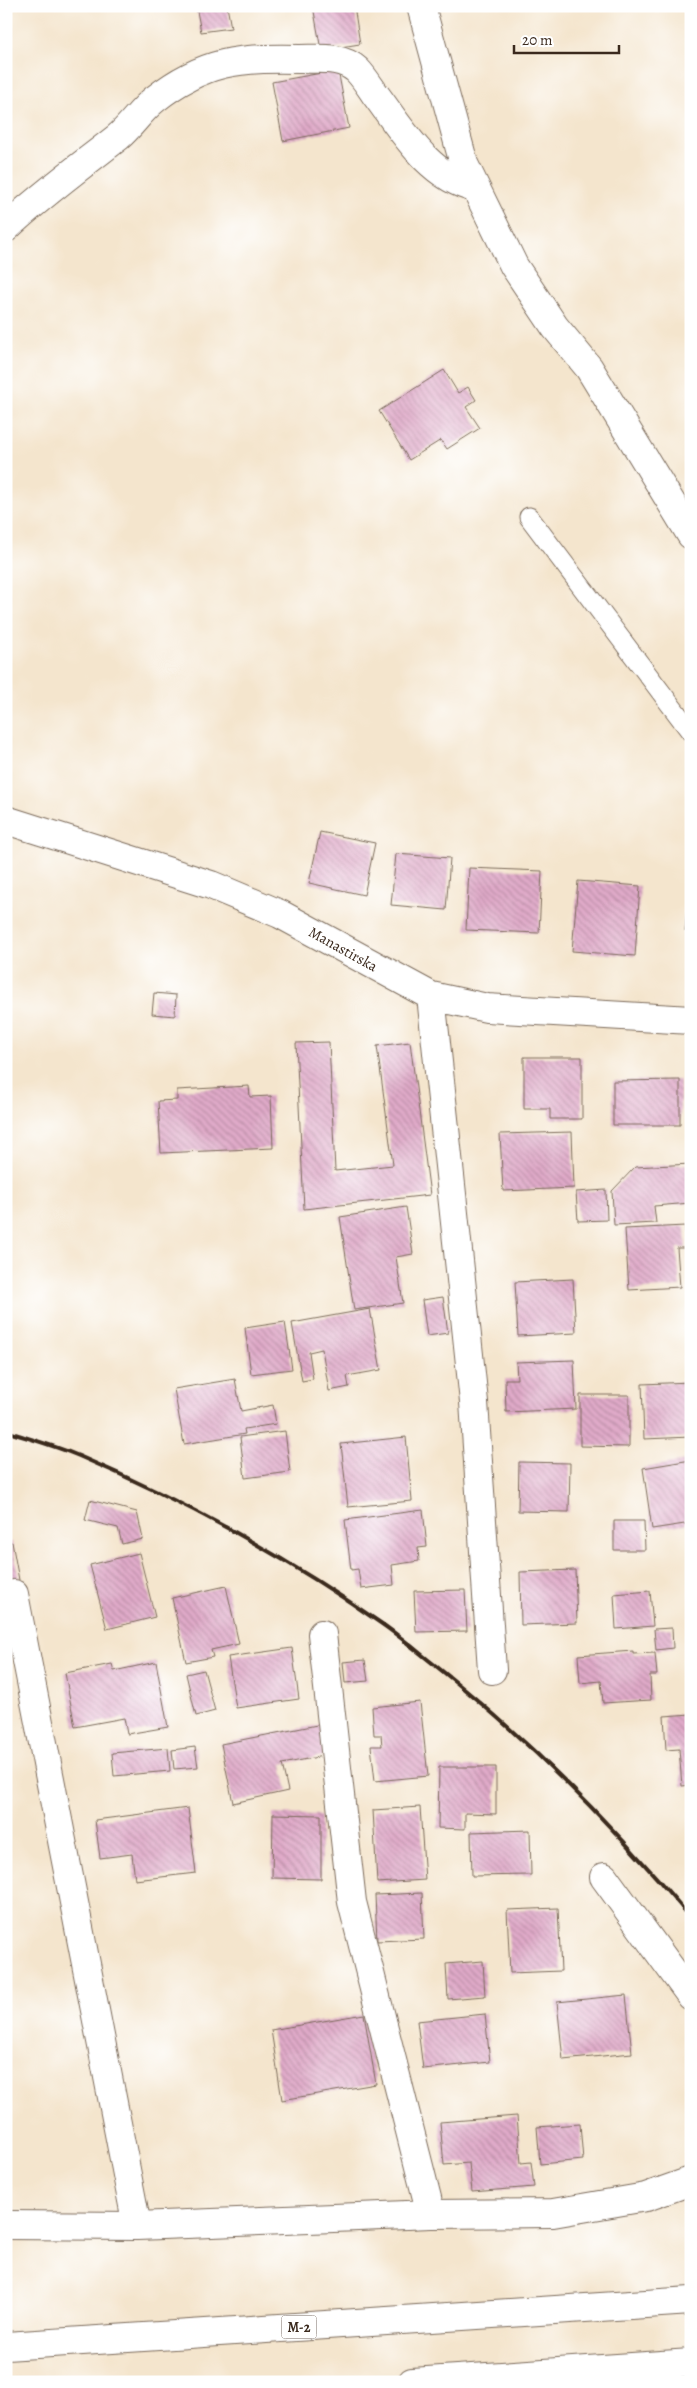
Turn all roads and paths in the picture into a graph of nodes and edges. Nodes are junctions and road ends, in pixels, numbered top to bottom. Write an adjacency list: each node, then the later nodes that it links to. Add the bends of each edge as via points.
1 (420, 6): 2 (street, via 464,164)
2 (475, 188): 3 (street, via 441,174 415,147 358,71 344,60 257,58 217,64 184,79 153,100 122,133); 5 (street, via 514,266 555,327 589,368)
3 (6, 228)
4 (529, 517): 6 (lane)
5 (691, 535)
6 (691, 732)
7 (6, 820): 8 (street, Manastirska, via 211,885 280,914)
8 (432, 996): 9 (street, Manastirska, via 487,1008); 12 (street, via 474,1402)
9 (691, 1020)
10 (14, 1594): 18 (street)
11 (322, 1634): 16 (street, via 352,1902)
12 (492, 1670)
13 (604, 1877): 14 (street)
14 (691, 1996)
15 (691, 2181): 16 (street, via 646,2197 553,2213)
16 (431, 2214): 18 (street)
17 (6, 2225): 18 (street)
18 (137, 2226)
19 (691, 2301): 20 (street, M-2)
20 (6, 2346)
21 (691, 2363): 22 (street)
22 (412, 2382)

